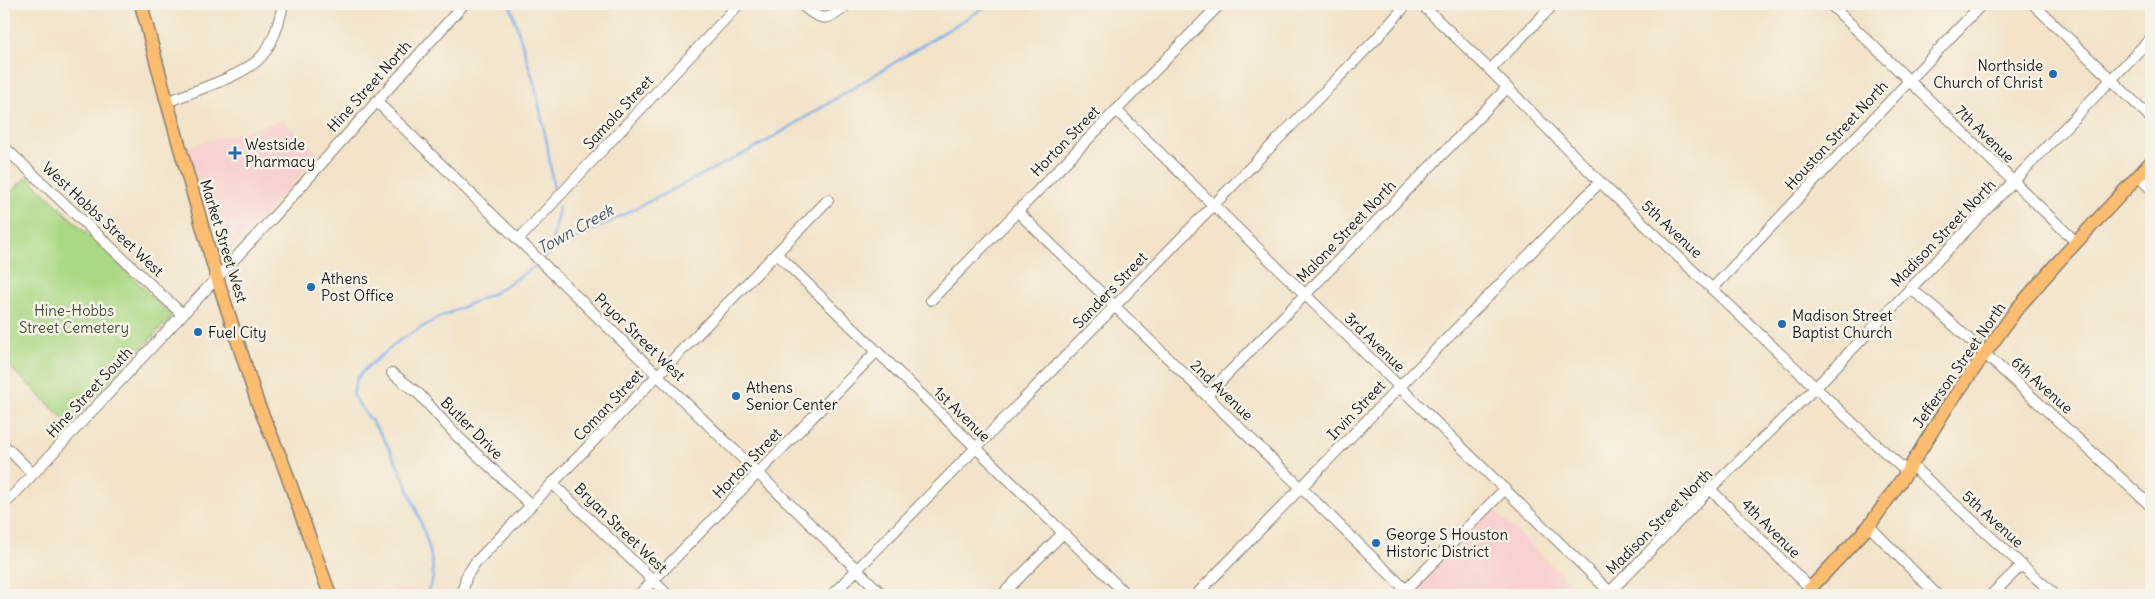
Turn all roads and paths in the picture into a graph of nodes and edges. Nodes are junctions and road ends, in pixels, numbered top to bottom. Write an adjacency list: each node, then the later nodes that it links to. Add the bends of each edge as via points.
1 (141, 4): 20 (main road, Market Street West)
2 (283, 4): 20 (street, via 272,42 259,60 240,72)
3 (464, 4): 19 (street, Hine Street North)
4 (739, 4): 32 (street, Samola Street)
5 (801, 4): 13 (street, via 822,18 834,17)
6 (1220, 4): 21 (street, Horton Street)
7 (1407, 4): 30 (street, Sanders Street)
8 (1421, 4): 15 (street, 5th Avenue)
9 (1554, 4): 15 (street)
10 (1830, 4): 16 (street, 7th Avenue)
11 (1982, 4): 16 (street, Houston Street North)
12 (2032, 4): 17 (street)
13 (847, 5)
14 (2151, 38): 17 (street, Madison Street North)
15 (1490, 70): 18 (street, 5th Avenue)
16 (1909, 80): 27 (street, 7th Avenue); 36 (street, Houston Street North)
17 (2111, 80): 22 (street); 27 (street, Madison Street North)
18 (1507, 88): 26 (street, 5th Avenue); 38 (street, Malone Street North)
19 (376, 101): 32 (street, Pryor Street West); 35 (street, Hine Street North)
20 (167, 102): 35 (main road, Market Street West)
21 (1116, 110): 30 (street, 3rd Avenue); 31 (street, Horton Street)
22 (2151, 118)
23 (4, 147): 41 (street, West Hobbs Street West)
24 (2151, 162): 25 (main road, Jefferson Street North)
25 (2138, 176): 28 (street); 33 (main road, Jefferson Street North)
26 (1600, 182): 36 (street, 5th Avenue); 46 (street, Irvin Street)
27 (2013, 182): 33 (street, 7th Avenue); 37 (street, Madison Street North)
28 (2151, 189)
29 (828, 200): 34 (street, Coman Street)
30 (1213, 205): 38 (street, 3rd Avenue); 40 (street, Sanders Street)
31 (1018, 211): 39 (street, Horton Street); 40 (street, 2nd Avenue)
32 (518, 240): 45 (street, Pryor Street West)
33 (2076, 242): 43 (main road, Jefferson Street North, via 2016,310)
34 (776, 253): 42 (street, 1st Avenue); 45 (street, Coman Street)
35 (217, 278): 41 (street, Hine Street South); 69 (main road, Market Street West, via 258,404)
36 (1712, 288): 47 (street, 5th Avenue)
37 (1910, 288): 43 (street, 6th Avenue); 47 (street, Madison Street North)
38 (1305, 295): 46 (street, 3rd Avenue); 48 (street, Malone Street North)
39 (931, 300)
40 (1115, 306): 48 (street, 2nd Avenue); 50 (street, Sanders Street)
41 (182, 314): 53 (street, Hine Street South)
42 (877, 351): 50 (street, 1st Avenue); 52 (street, Horton Street)
43 (1984, 353): 51 (main road, Jefferson Street North); 60 (street, 6th Avenue)
44 (392, 373): 58 (street, Butler Drive, via 419,394 454,434)
45 (657, 375): 52 (street, Pryor Street West); 54 (street, Coman Street)
46 (1400, 387): 55 (street, Irvin Street); 56 (street, 3rd Avenue)
47 (1815, 388): 51 (street, 5th Avenue); 57 (street, Madison Street North)
48 (1207, 395): 55 (street, 2nd Avenue)
49 (4, 445): 53 (street)
50 (976, 448): 62 (street, 1st Avenue); 64 (street, Sanders Street)
51 (1909, 468): 61 (main road, Jefferson Street North); 63 (street, 5th Avenue)
52 (758, 473): 64 (street, Pryor Street West); 65 (street, Horton Street)
53 (33, 474): 59 (street, Hine Street South)
54 (552, 483): 58 (street, Coman Street); 65 (street, Bryan Street West)
55 (1301, 488): 67 (street, 2nd Avenue); 77 (street, Irvin Street)
56 (1505, 489): 67 (street); 68 (street, 3rd Avenue)
57 (1710, 489): 66 (street, 4th Avenue); 68 (street, Madison Street North)
58 (531, 505): 70 (street, Coman Street, via 474,562)
59 (4, 506)
60 (2151, 506)
61 (1870, 526): 66 (main road, Jefferson Street North); 78 (street)
62 (1063, 533): 75 (street); 76 (street, 1st Avenue)
63 (2022, 565): 79 (street); 80 (street, 5th Avenue)
64 (857, 570): 73 (street, Sanders Street); 74 (street, Pryor Street West)
65 (653, 581): 71 (street, Horton Street); 72 (street, Bryan Street West)
66 (1808, 592)
67 (1404, 593)
68 (1610, 594)
69 (330, 595)
70 (462, 595)
71 (639, 595)
72 (668, 595)
73 (832, 595)
74 (883, 595)
75 (1002, 595)
76 (1127, 595)
77 (1196, 595)
78 (1937, 595)
79 (1991, 595)
80 (2055, 595)

